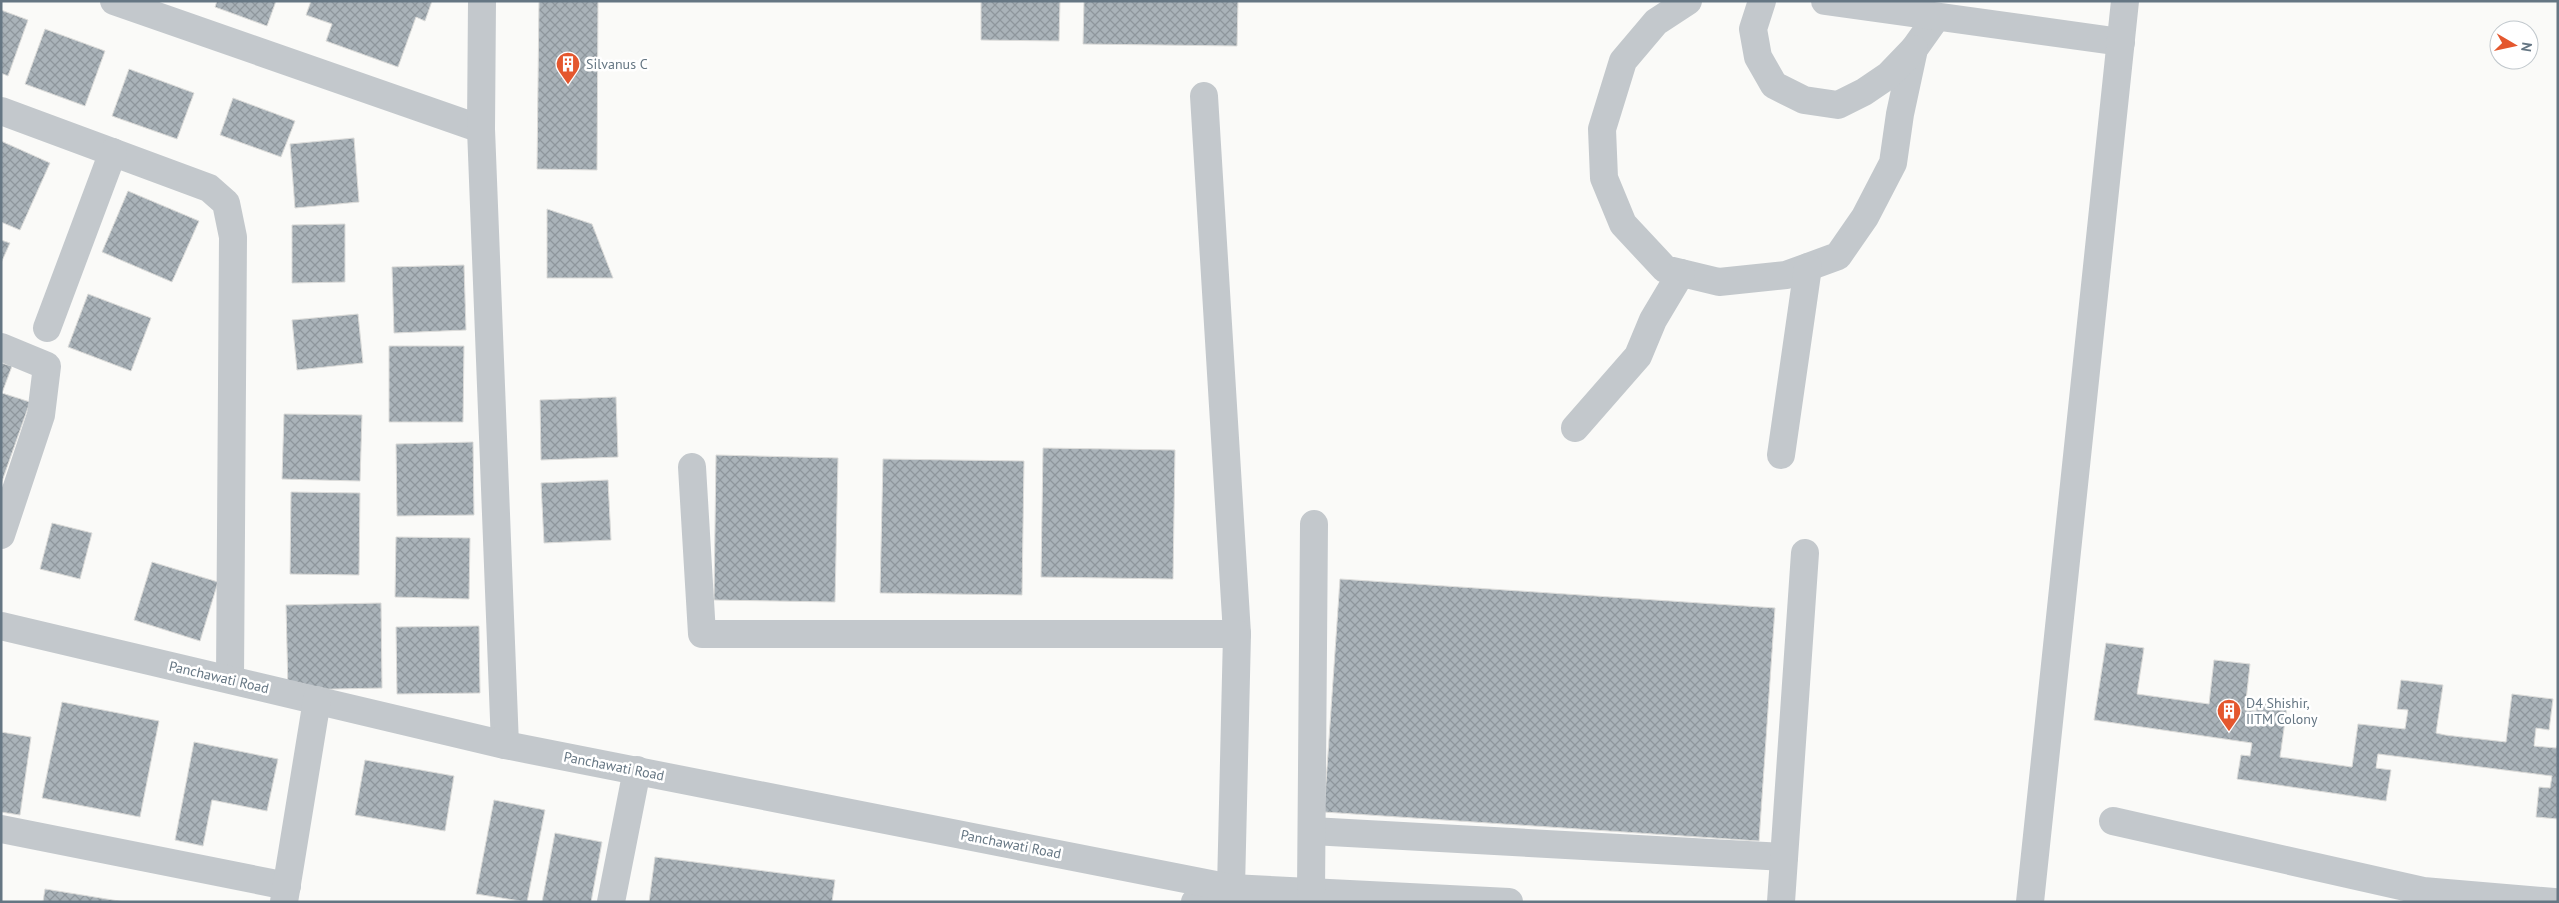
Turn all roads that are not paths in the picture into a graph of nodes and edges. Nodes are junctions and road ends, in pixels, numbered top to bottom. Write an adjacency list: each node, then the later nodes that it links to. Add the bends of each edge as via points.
1 (114, 1): 12 (street)
2 (482, 1): 12 (street)
3 (1688, 1): 15 (street, via 1656,22 1623,61 1602,129 1604,178 1623,224 1665,269)
4 (1762, 1): 9 (street, via 1753,29 1758,57 1774,85 1804,100 1838,105 1890,75)
5 (1825, 1): 7 (street)
6 (2126, 1): 8 (street)
7 (1936, 18): 8 (street); 9 (street)
8 (2121, 42): 41 (street)
9 (1914, 49): 14 (street, via 1893,163 1838,256)
10 (1204, 96): 25 (street)
11 (1, 111): 13 (street)
12 (481, 129): 28 (street)
13 (113, 152): 16 (street); 26 (street, via 210,188 226,203 233,238)
14 (1808, 267): 15 (street, via 1786,275 1719,282); 19 (street)
15 (1681, 273): 18 (street, via 1653,320 1638,356)
16 (47, 328)
17 (1, 347): 22 (street, via 47,366 41,415)
18 (1575, 428)
19 (1781, 455)
20 (692, 467): 25 (street, via 702,634)
21 (1314, 524): 32 (street)
22 (1, 535)
23 (1805, 553): 33 (street)
24 (1, 626): 26 (street, Panchawati Road)
25 (1237, 634): 34 (street)
26 (230, 679): 27 (street, Panchawati Road)
27 (317, 700): 28 (street, Panchawati Road); 36 (street)
28 (505, 745): 29 (street, Panchawati Road)
29 (637, 770): 34 (street, Panchawati Road); 37 (street)
30 (2113, 821): 42 (street, via 2423,891)
31 (1, 829): 36 (street)
32 (1312, 831): 33 (street); 35 (street)
33 (1784, 857): 40 (street)
34 (1231, 888): 35 (street, Panchawati Road); 38 (street, Panchawati Road)
35 (1311, 892): 39 (street, Panchawati Road)
36 (286, 894)
37 (611, 902)
38 (1195, 902)
39 (1509, 902)
40 (1781, 902)
41 (2030, 902)
42 (2554, 902)

